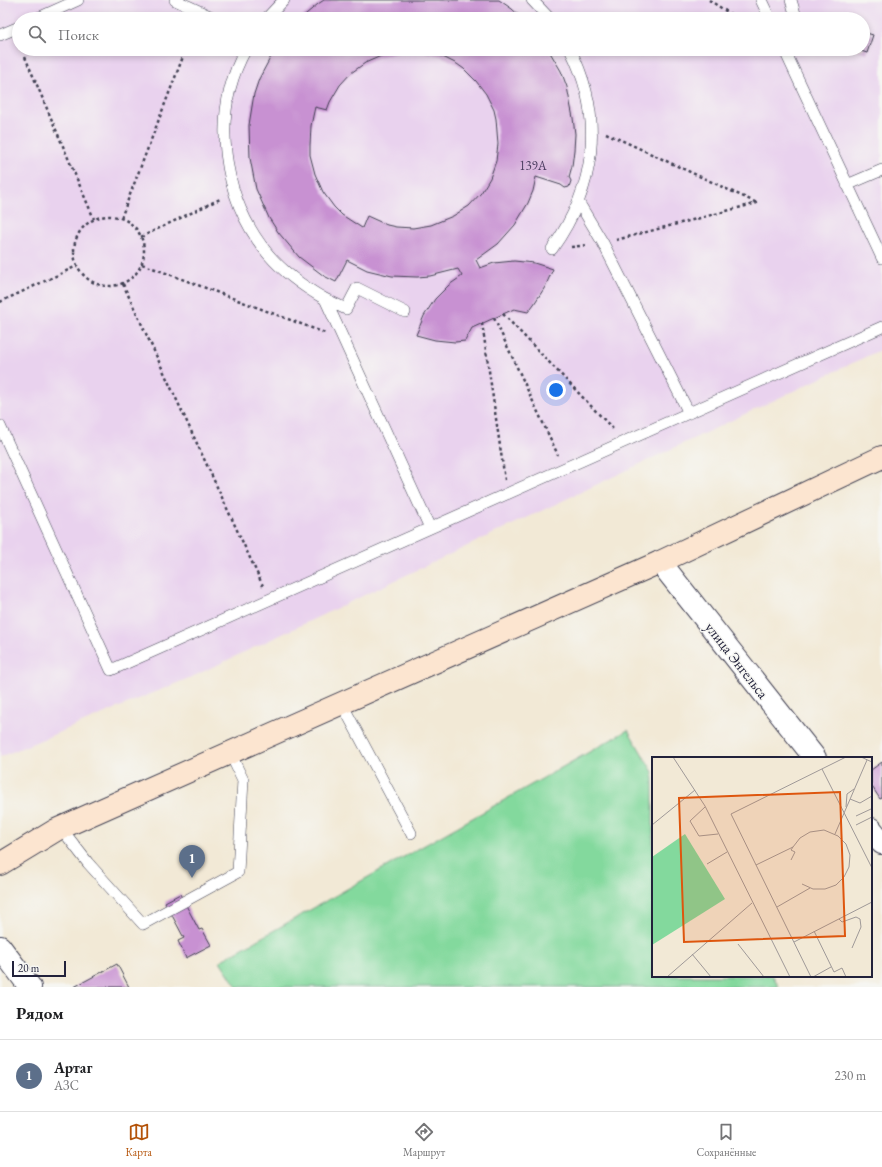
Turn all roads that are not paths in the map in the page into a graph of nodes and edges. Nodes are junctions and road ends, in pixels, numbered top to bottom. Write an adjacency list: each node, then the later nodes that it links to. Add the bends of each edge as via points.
1 (78, 0): 7 (lane)
2 (175, 0): 8 (lane)
3 (284, 0): 9 (lane)
4 (532, 0): 10 (lane)
5 (761, 0): 11 (lane)
6 (791, 0): 12 (lane)
7 (51, 12)
8 (201, 12)
9 (273, 12)
10 (543, 12)
11 (767, 12)
12 (795, 12)
13 (12, 30): 14 (lane)
14 (0, 35)
15 (243, 56): 23 (lane, via 232,86 225,121 226,157 234,193 248,226 268,255 295,280)
16 (573, 56): 20 (lane, via 587,96 591,126 589,168)
17 (787, 56): 19 (lane)
18 (882, 170): 19 (lane)
19 (847, 185): 22 (lane)
20 (579, 203): 21 (lane, via 563,235); 28 (lane, via 603,243)
21 (552, 249)
22 (882, 258)
23 (325, 300): 24 (lane); 27 (lane)
24 (346, 309): 25 (lane, via 357,288); 27 (lane)
25 (405, 312)
26 (882, 327): 28 (lane)
27 (338, 328): 31 (lane)
28 (690, 413): 31 (lane)
29 (0, 426): 31 (lane, via 111,670)
30 (882, 457): 32 (main road)
31 (430, 528)
32 (660, 562): 33 (main road); 35 (street, улица Энгельса)
33 (342, 704): 34 (main road); 38 (lane)
34 (230, 753): 36 (main road); 36 (lane, via 243,780 238,872 143,924 88,863)
35 (814, 757)
36 (61, 828): 40 (main road)
37 (872, 830): 39 (street)
38 (411, 833)
39 (882, 843)
40 (0, 864)
41 (0, 947): 42 (street)
42 (30, 987)

